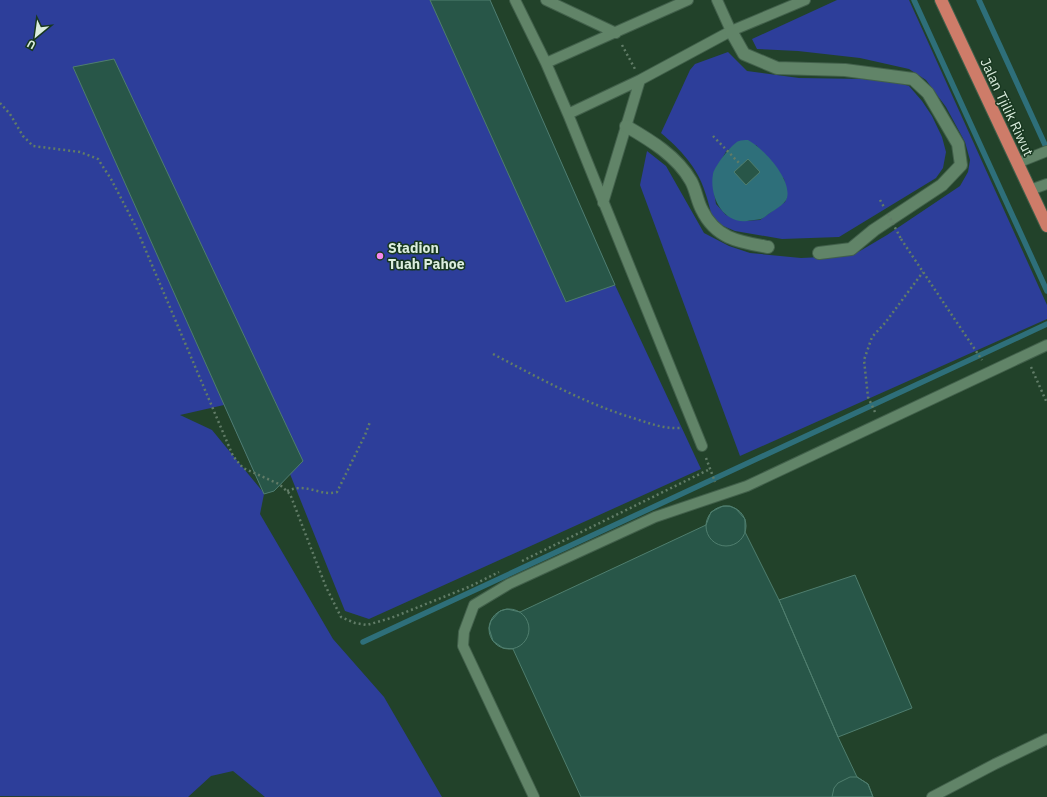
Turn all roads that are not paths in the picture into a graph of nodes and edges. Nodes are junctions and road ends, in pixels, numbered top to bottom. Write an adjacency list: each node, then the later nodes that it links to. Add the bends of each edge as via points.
1 (515, 0): 9 (lane)
2 (546, 0): 8 (lane)
3 (688, 0): 8 (lane)
4 (717, 0): 7 (lane)
5 (805, 0): 7 (lane)
6 (943, 0): 14 (highway, Jalan Tjilik Riwut)
7 (731, 31): 10 (lane); 20 (street, via 744,54 777,68 845,70 913,79 928,94 958,144 961,165 942,185 874,230 851,249)
8 (616, 33): 9 (lane)
9 (546, 63): 11 (lane)
10 (640, 80): 11 (lane); 12 (lane)
11 (568, 114): 17 (lane)
12 (626, 126): 17 (lane); 19 (street, via 657,144 680,166 691,181 702,211 716,231 736,241)
13 (1047, 151): 14 (lane)
14 (1017, 162): 16 (highway, Jalan Tjilik Riwut)
15 (1047, 184): 16 (lane)
16 (1030, 190): 18 (highway, Jalan Tjilik Riwut)
17 (603, 203): 22 (lane)
18 (1047, 226)
19 (768, 247)
20 (820, 253)
21 (1047, 345): 24 (lane, via 747,486 655,517 508,584 474,605 464,632 463,646)
22 (702, 446)
23 (1047, 739): 25 (lane)
24 (534, 797)
25 (932, 797)

